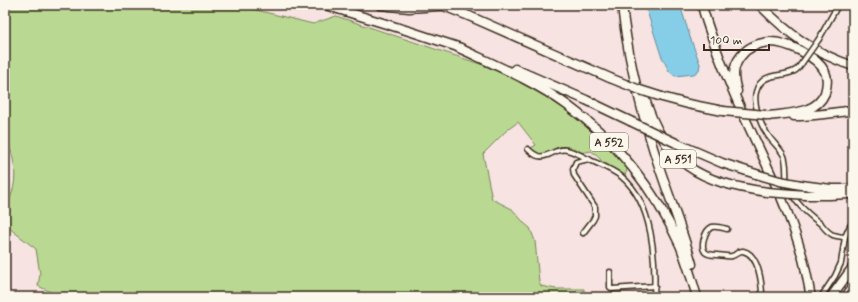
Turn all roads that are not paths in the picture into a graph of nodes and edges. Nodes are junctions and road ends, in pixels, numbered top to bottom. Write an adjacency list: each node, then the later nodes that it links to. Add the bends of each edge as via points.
1 (325, 5): 10 (highway, A 551)
2 (380, 5): 4 (highway, via 409,8)
3 (441, 5): 13 (highway, bridge, via 640,90 723,111)
4 (454, 5)
5 (622, 5): 29 (highway, via 640,101)
6 (626, 5): 18 (highway, A 551, bridge, via 632,47 646,104 661,137 683,163 701,175 732,186 806,195)
7 (702, 5): 15 (highway, via 734,95)
8 (760, 5): 11 (highway, via 801,41)
9 (838, 5): 22 (street, bridge, via 819,39 795,71 765,79 759,85 754,99 765,132 784,156 788,185 796,200 830,233)
10 (457, 47): 17 (highway, A 551, bridge, via 532,76 722,163 780,181 831,189); 28 (highway, A 552, via 545,91 567,105 609,142 649,189 665,217 680,246)
11 (853, 66)
12 (853, 110): 13 (highway, via 805,116)
13 (767, 115): 15 (highway, via 797,113 810,109 822,99 827,86 825,73 822,67 804,52 769,42 746,50 735,64 736,88)
14 (528, 149): 16 (street, via 538,156 564,149)
15 (761, 153): 31 (highway, via 794,229)
16 (589, 159): 21 (street, via 578,161 573,169 574,175 595,207 595,216); 25 (street, via 621,176 640,200 651,236)
17 (853, 189)
18 (853, 194)
19 (853, 221): 22 (street)
20 (727, 229): 30 (street, via 710,228 704,241 704,251 711,255 731,256 742,251 749,254 759,270)
21 (583, 233)
22 (845, 237): 32 (street, via 841,263)
23 (853, 267): 33 (highway)
24 (610, 272): 25 (street, via 612,289)
25 (655, 286): 27 (street)
26 (853, 286): 34 (highway)
27 (654, 297)
28 (697, 297)
29 (700, 297)
30 (762, 297)
31 (811, 297)
32 (821, 297)
33 (831, 297)
34 (846, 297)

